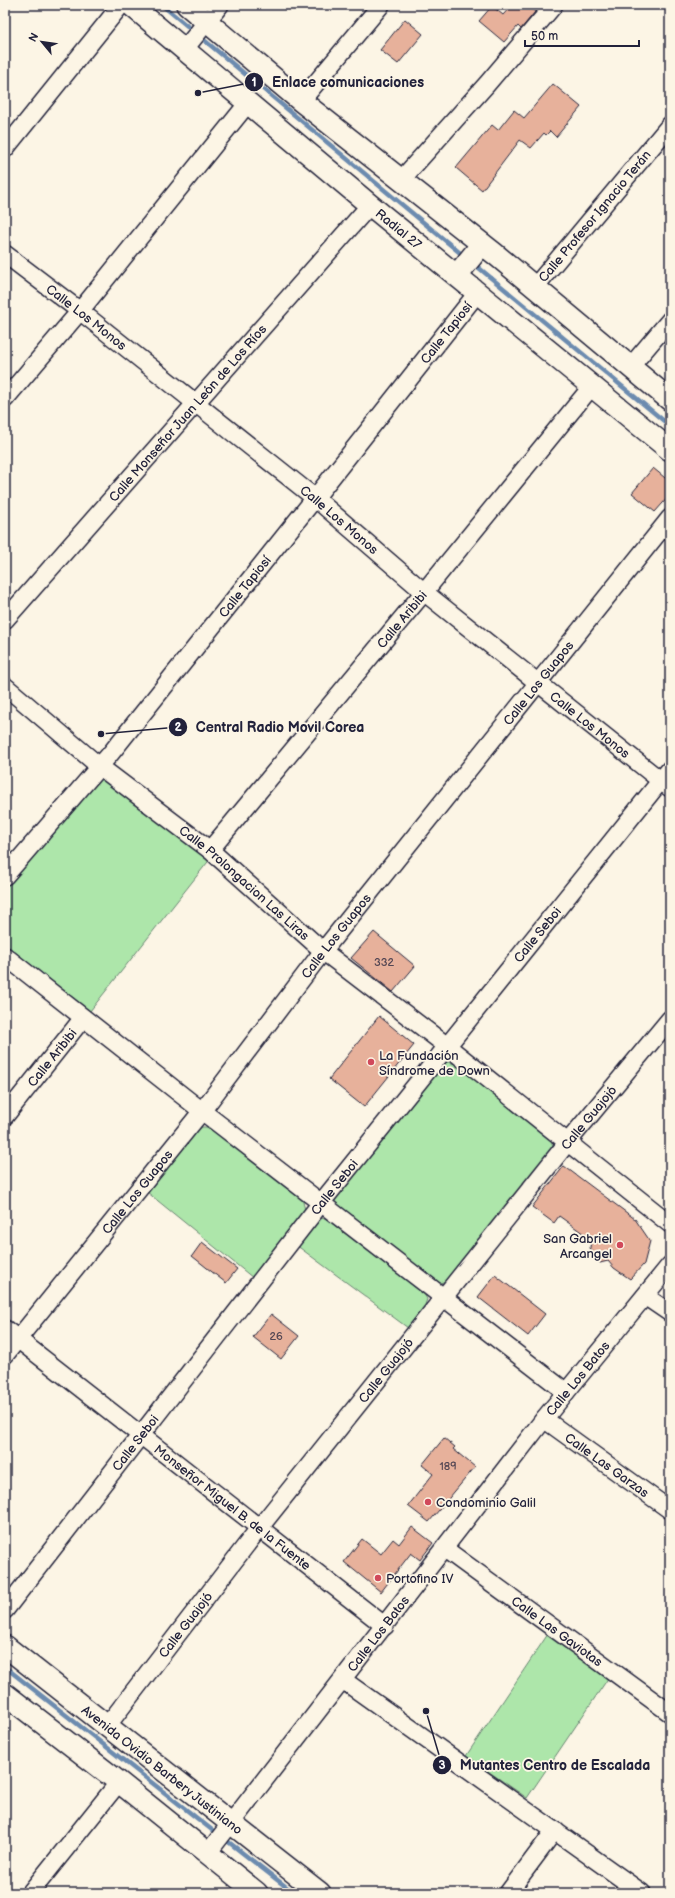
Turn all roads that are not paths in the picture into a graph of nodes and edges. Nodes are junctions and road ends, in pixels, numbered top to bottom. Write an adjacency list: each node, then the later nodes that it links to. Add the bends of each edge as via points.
1 (121, 5): 12 (street)
2 (131, 5): 8 (street, Radial 27)
3 (187, 5): 7 (street)
4 (220, 5): 7 (street)
5 (381, 5): 9 (street)
6 (554, 5): 13 (street)
7 (203, 26): 8 (street); 9 (street)
8 (186, 48): 10 (street, Radial 27)
9 (301, 101): 13 (street)
10 (248, 103): 14 (street, Radial 27); 20 (street)
11 (670, 125): 18 (street, Calle Profesor Ignacio Terán)
12 (5, 150)
13 (401, 180): 15 (street)
14 (370, 205): 17 (street, Radial 27); 26 (street, Calle Monseñor Juan León de Los Ríos)
15 (479, 248): 17 (street); 18 (street)
16 (5, 254): 20 (street, Calle Los Monos)
17 (460, 272): 19 (street, Radial 27)
18 (534, 288): 22 (street)
19 (478, 292): 23 (street, Radial 27); 28 (street, Calle Tapiosí)
20 (80, 311): 24 (street); 26 (street, Calle Los Monos)
21 (670, 320): 22 (street)
22 (630, 366): 25 (street)
23 (592, 386): 27 (street, Radial 27); 30 (street, Calle Aribibi)
24 (5, 399)
25 (670, 400)
26 (195, 403): 28 (street, Calle Los Monos); 31 (street, Calle Monseñor Juan León de Los Ríos)
27 (670, 450)
28 (316, 498): 30 (street, Calle Los Monos); 34 (street, Calle Tapiosí)
29 (670, 518): 32 (street, Calle Los Guapos)
30 (424, 592): 32 (street, Calle Los Monos); 36 (street, Calle Aribibi)
31 (5, 620)
32 (538, 683): 35 (street, Calle Los Monos); 38 (street, Calle Los Guapos)
33 (5, 686): 34 (street, Calle Prolongacion Las Liras)
34 (99, 766): 36 (street, Calle Prolongacion Las Liras); 37 (street, Calle Tapiosí)
35 (667, 780): 42 (street, Calle Seboi)
36 (210, 850): 38 (street, Calle Prolongacion Las Liras)
37 (5, 876)
38 (323, 951): 42 (street, Calle Prolongacion Las Liras); 43 (street, Calle Los Guapos)
39 (5, 956): 40 (street)
40 (83, 1018): 43 (street); 44 (street, Calle Aribibi)
41 (670, 1019): 45 (street, Calle Guajojó)
42 (448, 1046): 45 (street, Calle Prolongacion Las Liras); 46 (street, Calle Seboi)
43 (202, 1111): 46 (street); 52 (street, Calle Los Guapos)
44 (5, 1116)
45 (567, 1143): 47 (street, Calle Prolongacion Las Liras); 50 (street, Calle Guajojó)
46 (321, 1202): 50 (street); 56 (street, Calle Seboi)
47 (670, 1224)
48 (670, 1265): 49 (street, Calle Los Batos)
49 (644, 1296): 51 (street); 54 (street, Calle Los Batos)
50 (444, 1298): 54 (street); 58 (street, Calle Guajojó)
51 (670, 1314)
52 (11, 1334): 53 (street, Calle Los Guapos); 56 (street, Monseñor Miguel B. de la Fuente)
53 (5, 1355)
54 (566, 1392): 55 (street, Calle Los Batos)
55 (544, 1419): 57 (street, Calle Las Garzas); 59 (street, Calle Los Batos)
56 (141, 1436): 58 (street, Monseñor Miguel B. de la Fuente); 60 (street, Calle Seboi)
57 (670, 1510)
58 (260, 1527): 61 (street, Monseñor Miguel B. de la Fuente); 66 (street, Calle Guajojó)
59 (444, 1549): 61 (street, Calle Los Batos); 65 (street, Calle Las Gaviotas)
60 (5, 1610)
61 (385, 1626): 63 (street, Calle Los Batos)
62 (5, 1646): 66 (street, Avenida Ovidio Barbery Justiniano)
63 (343, 1680): 68 (street, Calle Los Batos); 69 (street)
64 (5, 1694): 67 (street)
65 (668, 1708)
66 (107, 1726): 68 (street, Avenida Ovidio Barbery Justiniano)
67 (119, 1782): 70 (street); 72 (street)
68 (231, 1823): 70 (street, Calle Los Batos); 73 (street, Avenida Ovidio Barbery Justiniano)
69 (554, 1830): 74 (street); 75 (street)
70 (207, 1854): 71 (street)
71 (248, 1890)
72 (30, 1893)
73 (320, 1893)
74 (508, 1893)
75 (642, 1893)

